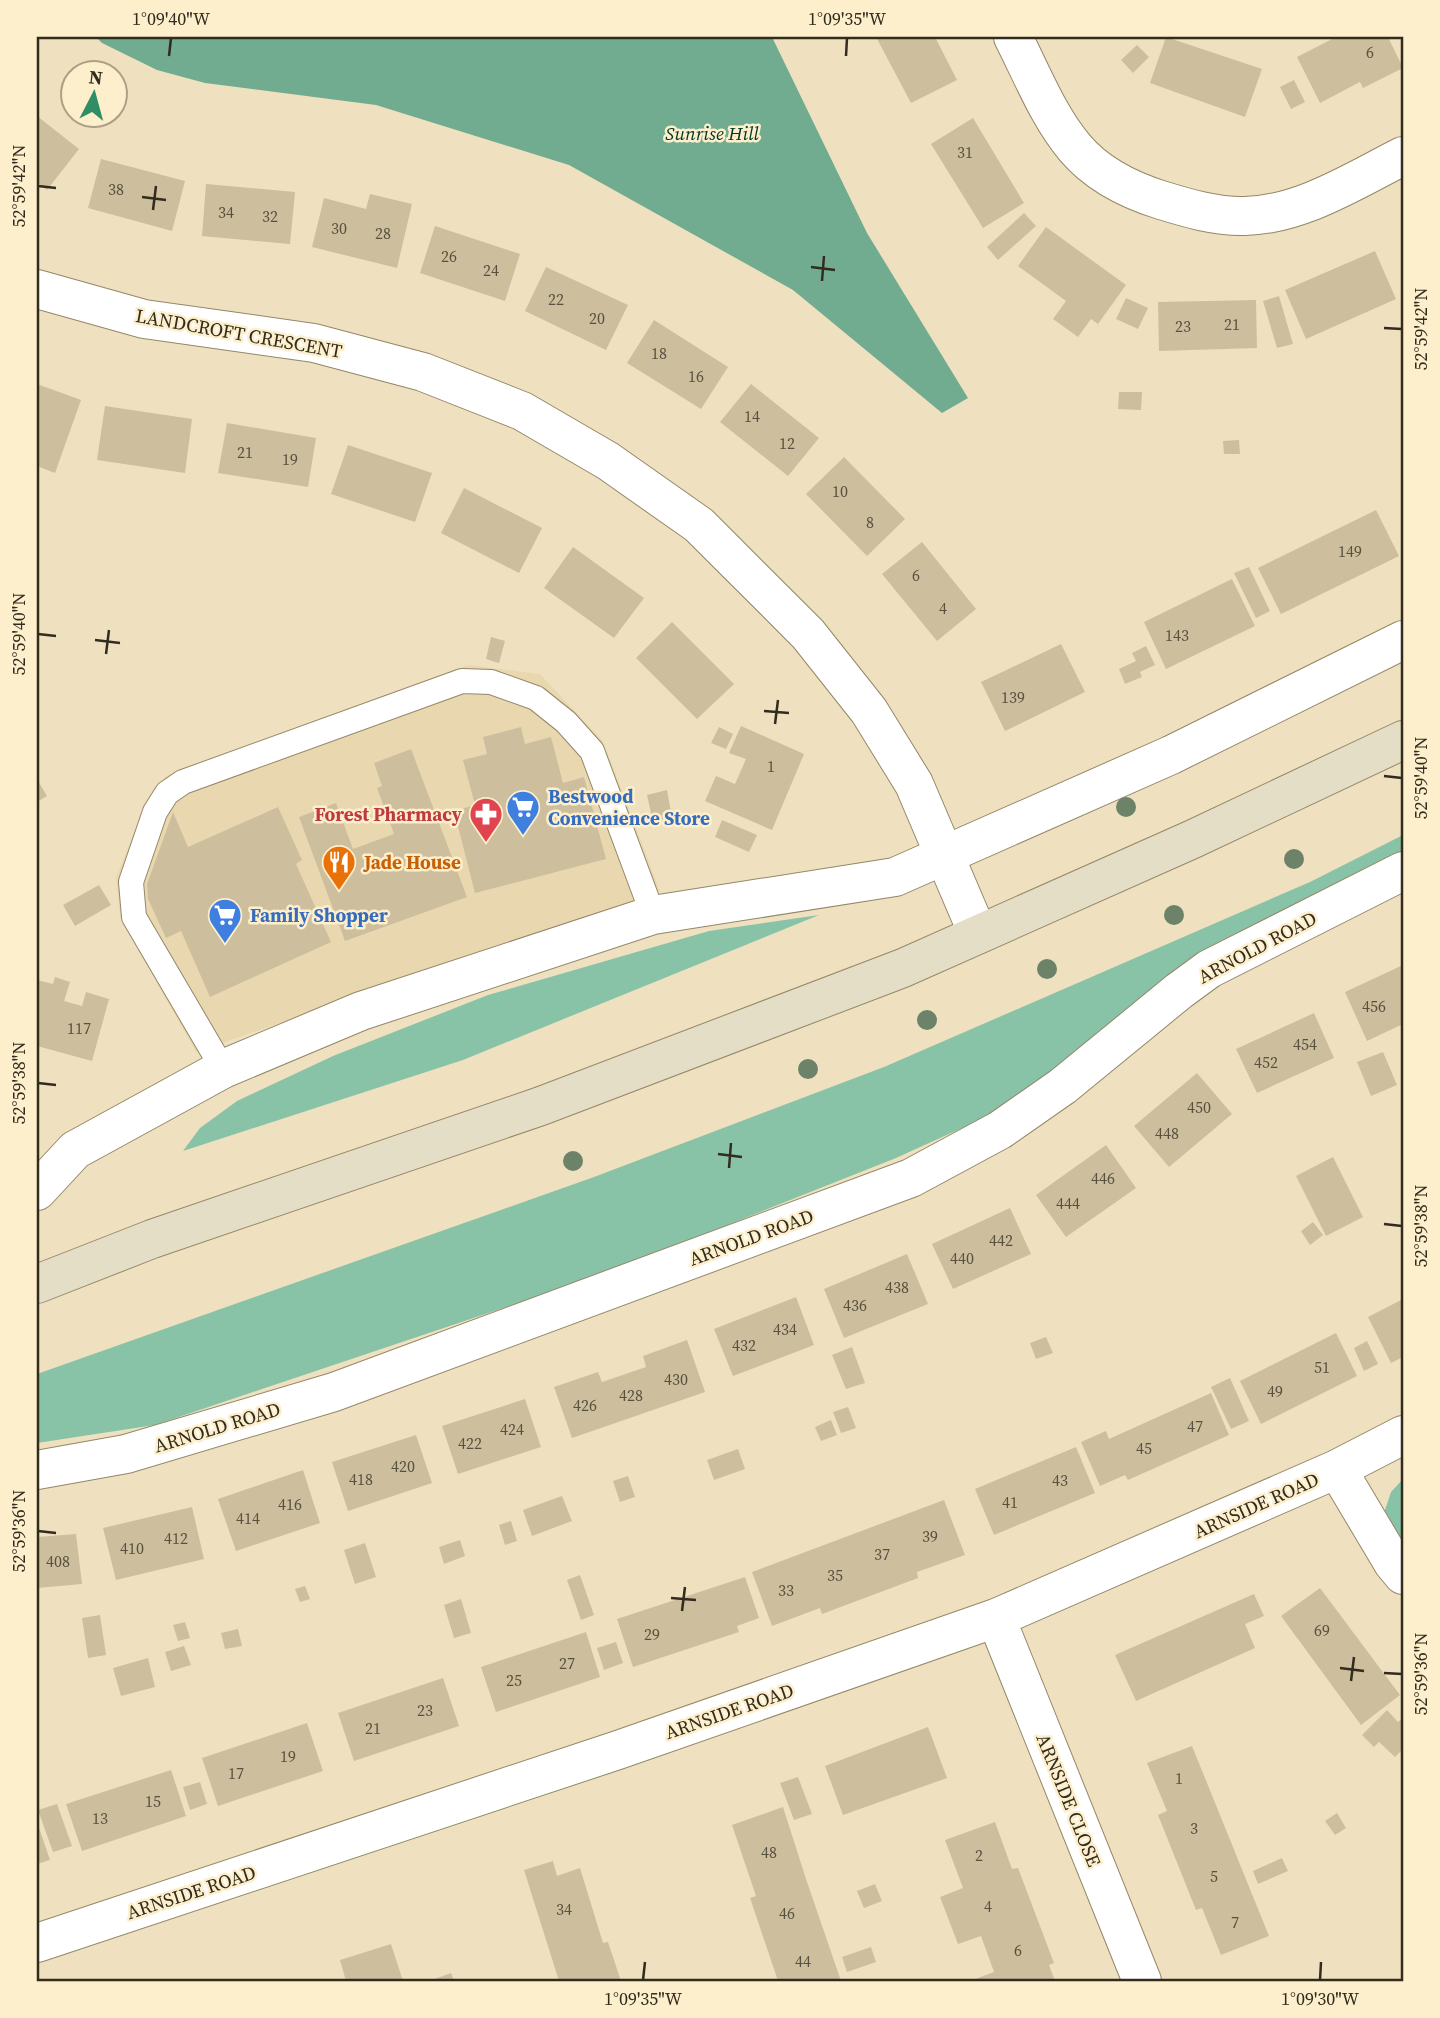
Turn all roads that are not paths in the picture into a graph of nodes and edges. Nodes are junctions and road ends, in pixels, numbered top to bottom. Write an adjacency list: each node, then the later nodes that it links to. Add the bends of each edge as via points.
1 (1013, 37): 2 (street, via 1055,120 1076,150 1107,177 1193,210 1245,216 1287,208 1327,194)
2 (1403, 156)
3 (37, 289): 6 (street, LANDCROFT CRESCENT, via 144,319 314,343 423,372 522,411 608,461 699,525 808,634 869,711 914,784)
4 (1403, 640): 6 (street, via 1171,755)
5 (1403, 740): 9 (main road)
6 (945, 854): 8 (street, via 895,877); 9 (street, LANDCROFT CRESCENT)
7 (1403, 871): 14 (street, ARNOLD ROAD, via 1209,969 1042,1101 1000,1130 911,1178 334,1392 127,1454)
8 (653, 915): 10 (street, via 361,1011); 10 (lane, via 592,751 536,698 491,681 462,681 332,726 183,782 167,793 155,812 131,882 134,917)
9 (978, 934): 12 (main road, via 903,968 541,1107 152,1239)
10 (222, 1069): 11 (street, via 75,1150)
11 (37, 1191)
12 (37, 1284)
13 (1403, 1435): 15 (street, ARNSIDE ROAD)
14 (37, 1469)
15 (1337, 1469): 16 (street); 17 (street, ARNSIDE ROAD)
16 (1403, 1575)
17 (996, 1618): 18 (street, ARNSIDE ROAD, via 618,1750); 19 (street, ARNSIDE CLOSE)
18 (37, 1942)
19 (1142, 1981)

